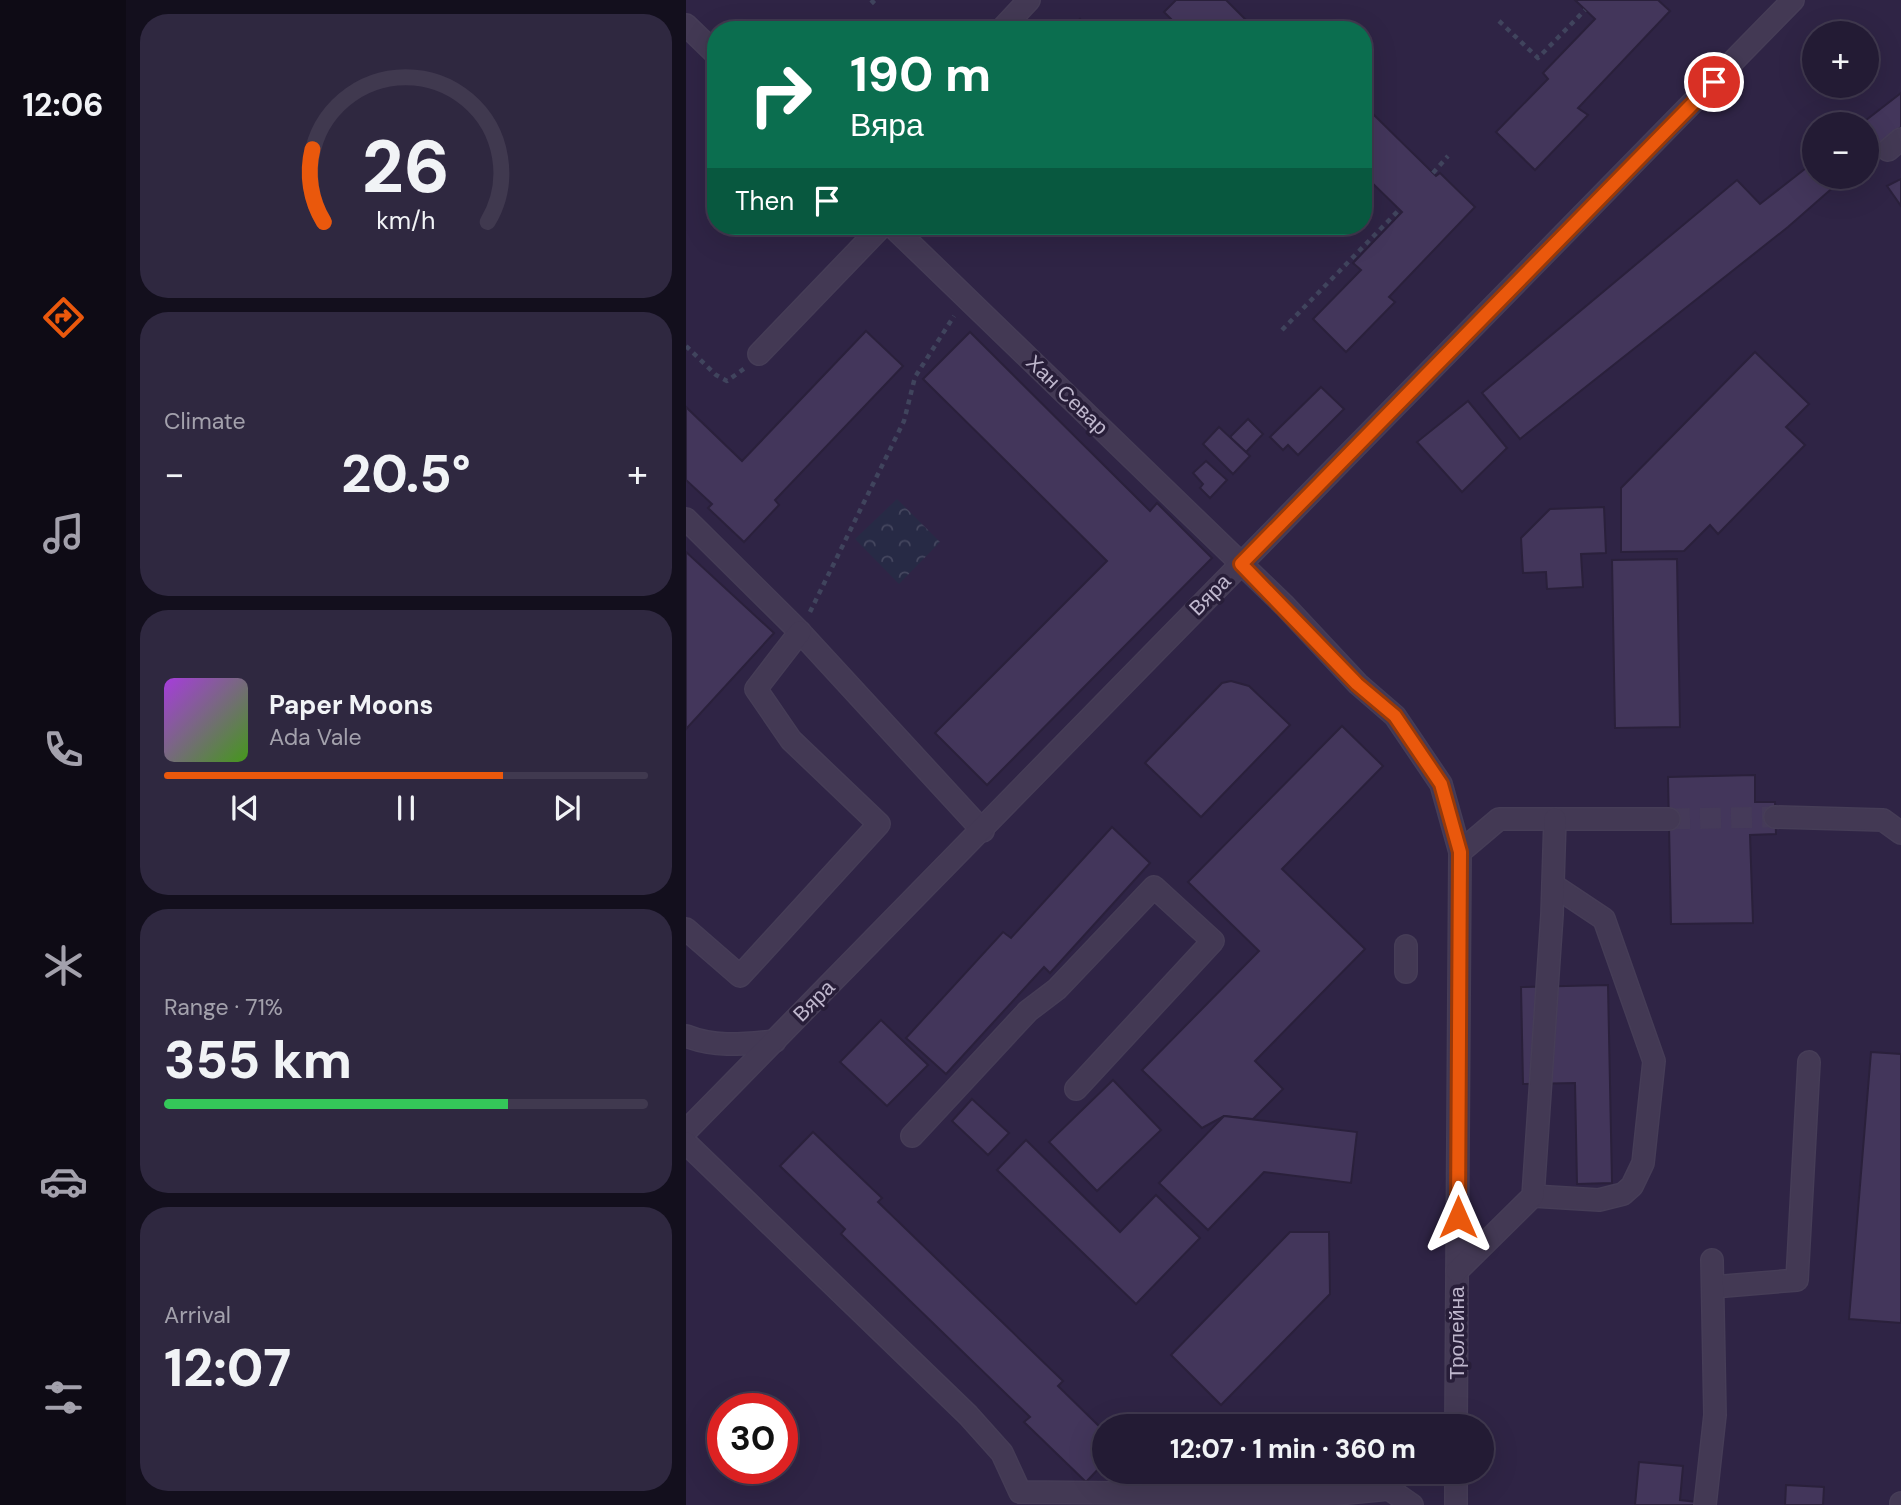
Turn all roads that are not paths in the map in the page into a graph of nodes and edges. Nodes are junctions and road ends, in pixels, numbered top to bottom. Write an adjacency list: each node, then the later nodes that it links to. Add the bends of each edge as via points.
1 (1029, 0): 3 (street)
2 (1793, 0): 10 (street, Вяра)
3 (1009, 21)
4 (686, 25): 5 (street)
5 (707, 45)
6 (873, 235): 8 (street)
7 (901, 235): 10 (street, Хан Севар)
8 (759, 354)
9 (686, 519): 11 (street)
10 (1241, 564): 15 (street, Вяра); 17 (street, Тролейна, via 1357,684 1395,716 1441,784)
11 (800, 632): 15 (street); 19 (street, via 756,689 790,740 879,824 740,976)
12 (1775, 817): 16 (street, via 1883,820)
13 (1555, 819): 14 (street); 17 (street, via 1499,819); 18 (street)
14 (1669, 819)
15 (983, 831): 23 (street, Вяра)
16 (1901, 833)
17 (1460, 852): 31 (street, Тролейна)
18 (1553, 885): 29 (street); 29 (street, via 1604,919 1654,1061 1643,1163 1632,1186 1623,1194 1599,1200)
19 (686, 929)
20 (1406, 946): 21 (street)
21 (1406, 972)
22 (686, 1036): 23 (street, via 727,1045)
23 (775, 1041): 26 (street, Вяра)
24 (1809, 1062): 32 (street, via 1797,1280)
25 (1076, 1089): 27 (street, via 1213,941 1154,887 1057,989 1028,1011)
26 (686, 1131)
27 (912, 1136)
28 (686, 1143): 35 (street, via 968,1415 1002,1453 1020,1492 1327,1495 1389,1489)
29 (1533, 1196): 31 (street)
30 (1712, 1260): 32 (street)
31 (1457, 1271): 33 (street, Тролейна)
32 (1713, 1287): 37 (street, via 1715,1415)
33 (1456, 1414)
34 (1456, 1484): 36 (street)
35 (1412, 1505)
36 (1456, 1505)
37 (1705, 1505)

